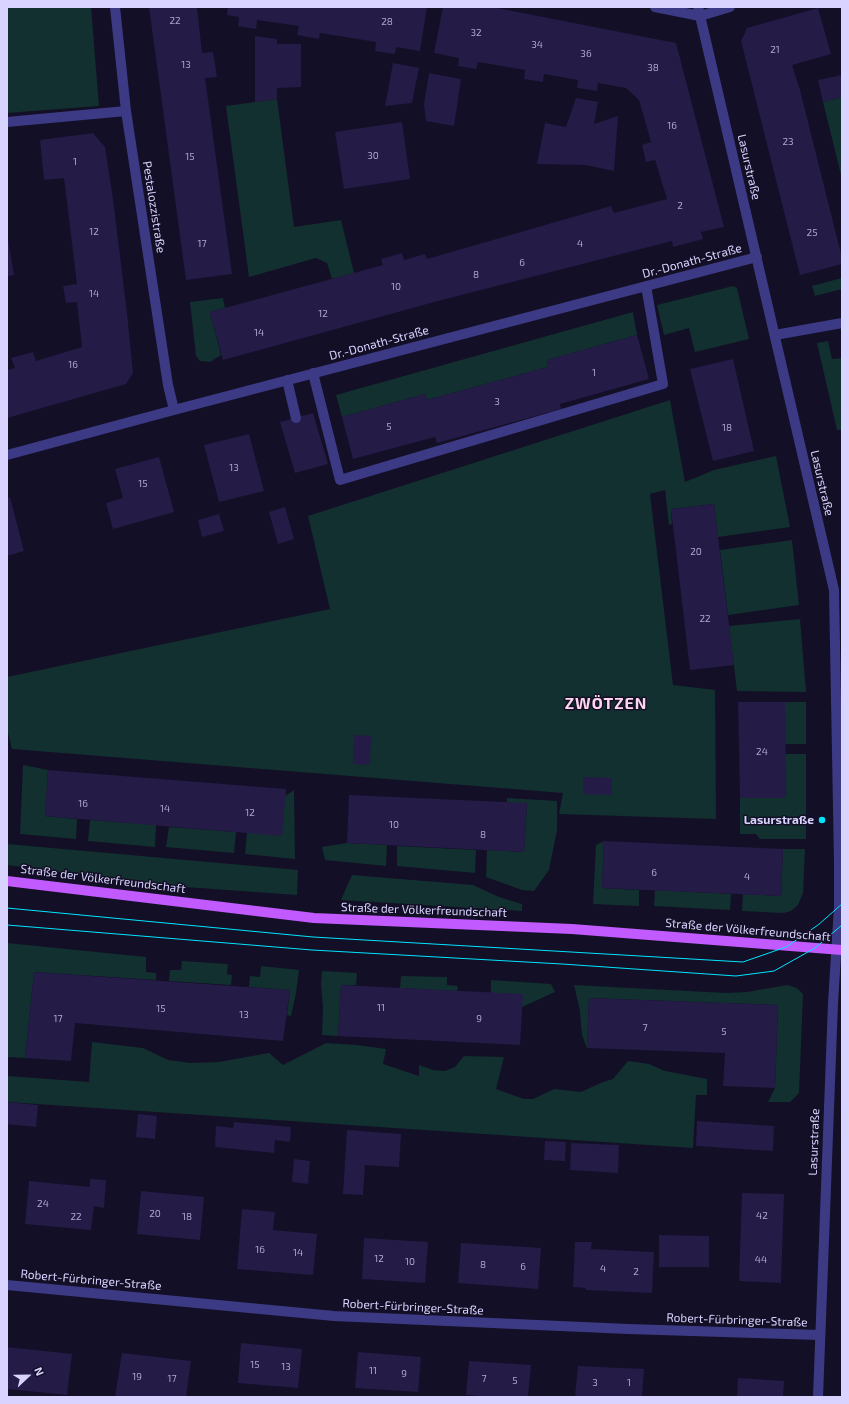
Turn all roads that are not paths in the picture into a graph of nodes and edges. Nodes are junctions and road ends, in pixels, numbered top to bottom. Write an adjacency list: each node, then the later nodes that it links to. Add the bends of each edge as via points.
1 (115, 7): 5 (street, Pestalozzistraße)
2 (655, 7): 4 (street)
3 (730, 7): 4 (street)
4 (699, 11): 7 (street, Lasurstraße)
5 (126, 111): 6 (street); 13 (street, Pestalozzistraße, via 168,386)
6 (7, 122)
7 (757, 258): 8 (street, Dr.-Donath-Straße); 10 (street, Lasurstraße)
8 (646, 286): 11 (street, Dr.-Donath-Straße); 11 (street, via 662,384 340,480)
9 (842, 323): 10 (street)
10 (775, 335): 17 (street, Lasurstraße, via 834,590 840,862)
11 (313, 373): 12 (street, Dr.-Donath-Straße)
12 (287, 380): 13 (street, Dr.-Donath-Straße); 14 (street)
13 (174, 410): 15 (street, Dr.-Donath-Straße)
14 (296, 418)
15 (7, 455)
16 (7, 881): 17 (main road, Straße der Völkerfreundschaft, via 314,918 572,929)
17 (839, 950): 19 (street, Lasurstraße)
18 (7, 1285): 19 (street, Robert-Fürbringer-Straße, via 334,1316)
19 (819, 1335): 20 (street, Lasurstraße)
20 (818, 1397)

